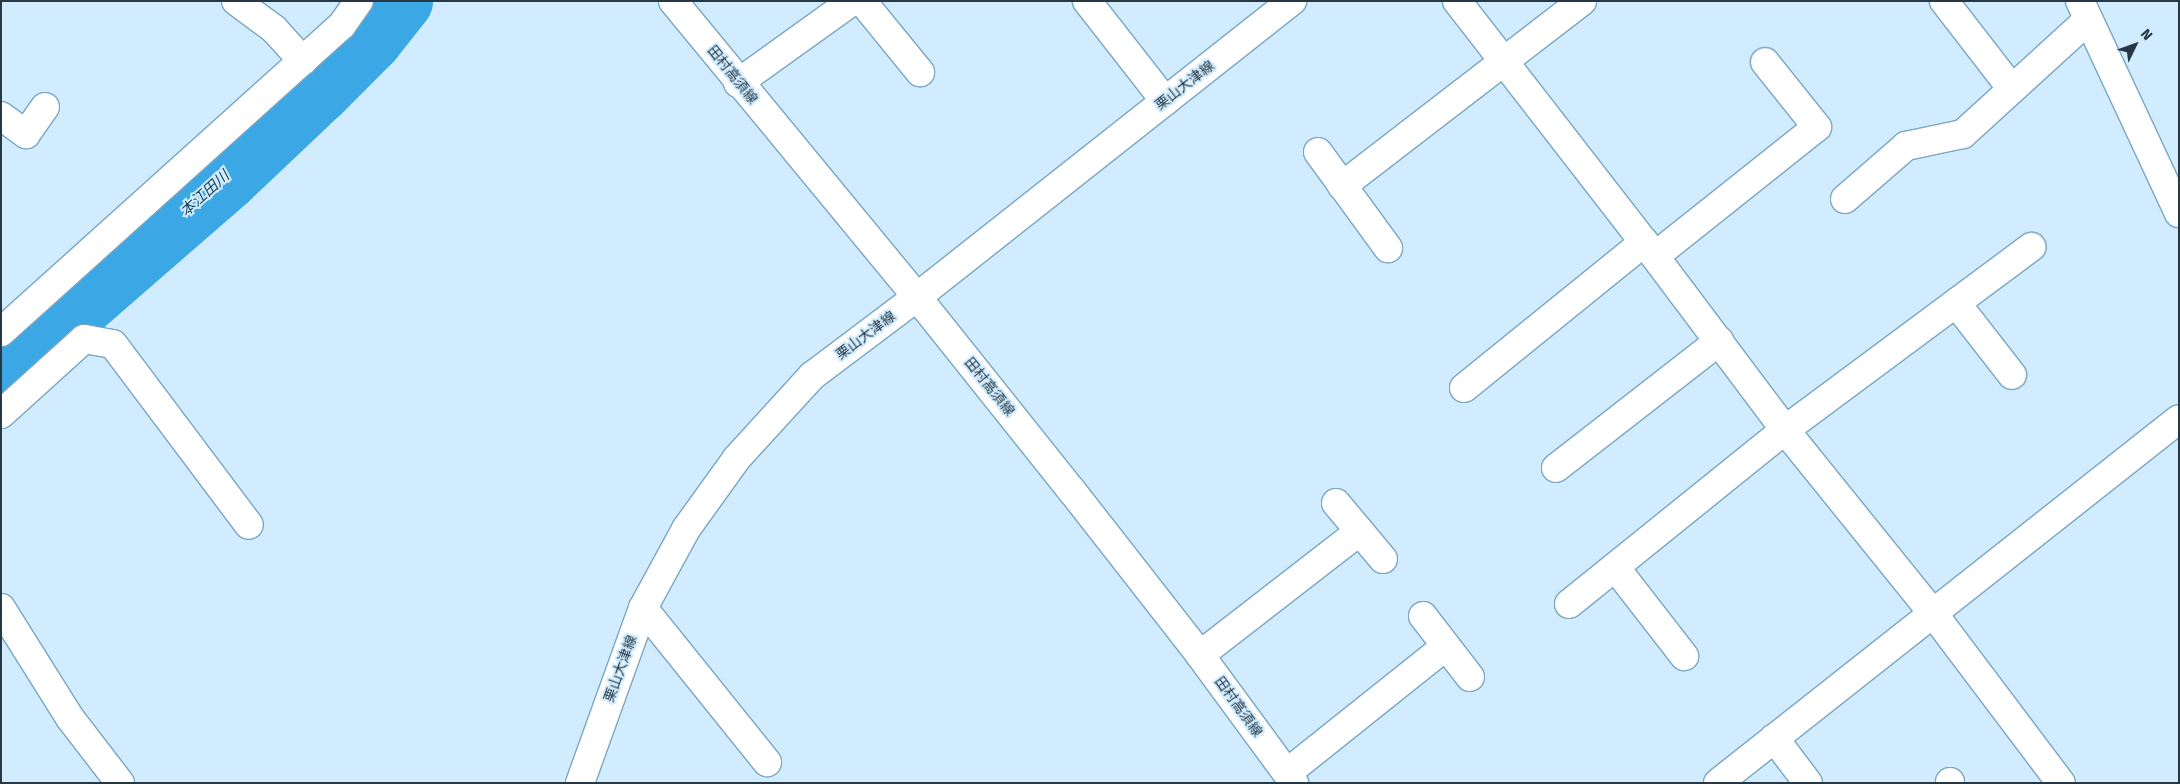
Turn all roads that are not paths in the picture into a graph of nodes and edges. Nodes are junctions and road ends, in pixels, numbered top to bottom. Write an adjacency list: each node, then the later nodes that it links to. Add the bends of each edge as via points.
1 (236, 1): 12 (street, via 274,29)
2 (359, 1): 12 (street, via 342,26)
3 (673, 1): 16 (street, 田村高須線)
4 (852, 1): 16 (street)
5 (862, 1): 15 (street)
6 (1087, 1): 18 (street)
7 (1292, 1): 18 (street, 栗山大津線)
8 (1457, 1): 13 (street)
9 (1582, 1): 13 (street)
10 (1944, 1): 17 (street)
11 (2084, 11): 17 (street); 24 (street)
12 (303, 61): 30 (street)
13 (1504, 61): 22 (street); 27 (street)
14 (1764, 62): 27 (street, via 1817,127)
15 (920, 72)
16 (738, 83): 28 (street, 田村高須線)
17 (2012, 89): 23 (street, via 1963,134 1906,146)
18 (1165, 101): 28 (street, 栗山大津線)
19 (45, 107): 20 (street, via 26,134)
20 (1, 116)
21 (1318, 152): 22 (street)
22 (1342, 186): 26 (street)
23 (1845, 199)
24 (2179, 213)
25 (2031, 247): 29 (street)
26 (1388, 248)
27 (1649, 249): 31 (street); 33 (street)
28 (916, 297): 45 (street, 栗山大津線, via 812,376 737,458 686,529); 49 (street, 田村高須線)
29 (1956, 302): 32 (street); 36 (street)
30 (1, 332)
31 (1718, 341): 36 (street); 37 (street)
32 (2012, 375)
33 (1464, 388)
34 (1, 414): 39 (street, via 84,340 113,344)
35 (2179, 418): 46 (street)
36 (1786, 430): 42 (street); 46 (street)
37 (1556, 468)
38 (1336, 503): 40 (street)
39 (250, 525)
40 (1360, 531): 41 (street); 49 (street)
41 (1383, 559)
42 (1615, 567): 43 (street); 50 (street)
43 (1569, 604)
44 (1, 608): 55 (street, via 70,718)
45 (643, 608): 53 (street); 56 (street, 栗山大津線)
46 (1932, 612): 52 (street); 59 (street)
47 (1424, 616): 48 (street)
48 (1446, 646): 51 (street); 54 (street)
49 (1200, 655): 54 (street, 田村高須線)
50 (1684, 656)
51 (1470, 677)
52 (1774, 738): 57 (street); 58 (street)
53 (766, 762)
54 (1290, 778)
55 (120, 783)
56 (580, 783)
57 (1718, 783)
58 (1808, 783)
59 (2061, 783)

